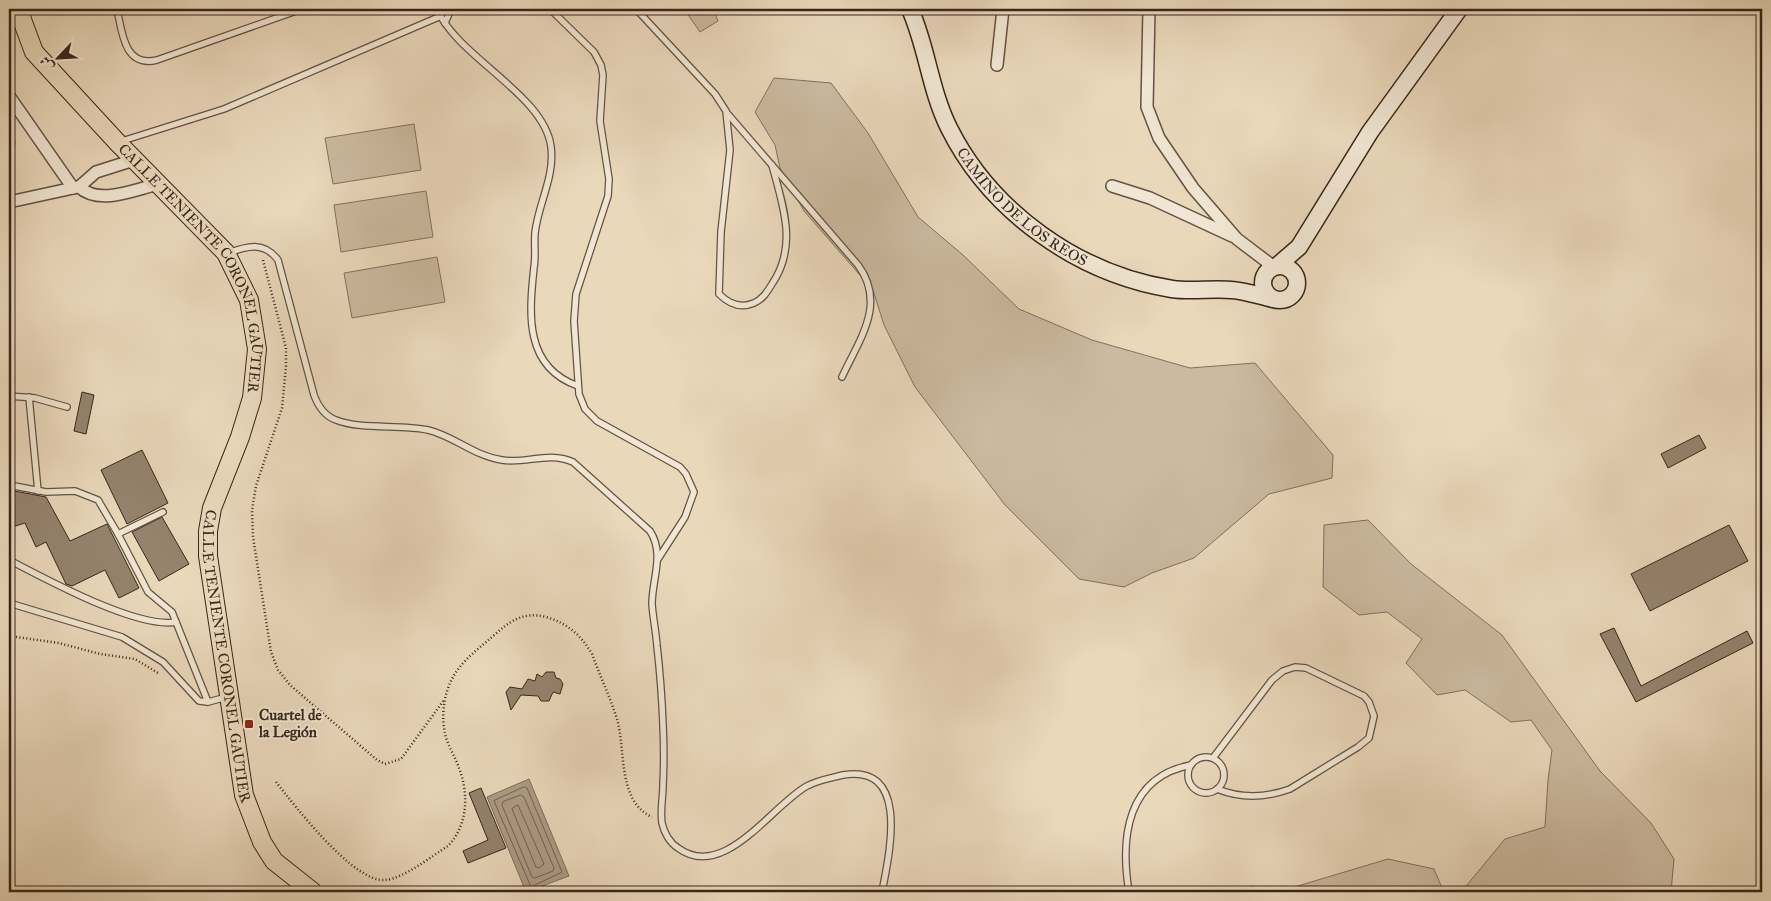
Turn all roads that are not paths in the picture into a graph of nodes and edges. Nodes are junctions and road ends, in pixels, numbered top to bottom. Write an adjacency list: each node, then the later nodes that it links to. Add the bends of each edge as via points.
1 (18, 9): 17 (main road, CALLE TENIENTE CORONEL GAUTIER, via 34,52)
2 (117, 9): 3 (lane, via 126,48 135,58 146,61 157,60)
3 (302, 9)
4 (437, 9): 12 (lane)
5 (451, 9): 13 (lane)
6 (550, 9): 32 (lane, via 594,52 602,75 600,121 609,179 608,196 576,294 574,320)
7 (636, 9): 16 (lane, via 715,94)
8 (910, 9): 29 (street, CAMINO DE LOS REOS, via 948,127 973,168 1004,205 1062,248 1127,277 1172,289)
9 (1003, 9): 14 (street)
10 (1149, 9): 24 (street, via 1147,107 1159,138 1173,161)
11 (1459, 9): 25 (street, via 1370,132)
12 (441, 16): 13 (lane); 17 (lane, via 224,109)
13 (445, 23): 32 (lane, via 531,108 546,130 551,157 550,176 535,232 530,298 532,323 540,355 548,368 564,382)
14 (997, 64)
15 (9, 96): 22 (street)
16 (726, 111): 19 (lane); 19 (lane, via 730,150 721,232 719,294 732,304 749,305 761,299 783,264 787,226)
17 (117, 142): 18 (main road, CALLE TENIENTE CORONEL GAUTIER)
18 (134, 160): 20 (main road, CALLE TENIENTE CORONEL GAUTIER); 22 (street, via 96,172)
19 (772, 165): 31 (lane, via 868,282 872,299 870,315)
20 (159, 184): 22 (street, via 99,196); 26 (main road, CALLE TENIENTE CORONEL GAUTIER)
21 (1112, 186): 24 (street, via 1150,198)
22 (76, 188): 23 (street)
23 (9, 202)
24 (1237, 239): 27 (street)
25 (1304, 239): 27 (street, CAMINO DE LOS REOS, via 1292,255); 28 (street)
26 (226, 254): 41 (lane, via 248,246 259,246 269,250 280,266 314,396 325,413 345,422 437,432 469,450 497,459 517,461 547,456 573,462 650,531 657,546); 44 (main road, CALLE TENIENTE CORONEL GAUTIER, via 249,300 257,349 252,398 212,508 208,531 208,556)
27 (1272, 269): 28 (street, via 1290,270); 29 (street, CAMINO DE LOS REOS); 30 (street, via 1263,281 1264,288)
28 (1295, 275): 30 (street, via 1295,292 1285,300)
29 (1232, 290): 30 (street, CAMINO DE LOS REOS)
30 (1273, 299)
31 (842, 377)
32 (578, 386): 41 (lane, via 582,402 591,415 680,467 691,483 694,492 685,517)
33 (9, 396): 34 (lane)
34 (29, 397): 35 (lane); 37 (lane)
35 (67, 407)
36 (9, 485): 37 (lane)
37 (38, 491): 39 (lane, via 75,491 90,496 104,509)
38 (163, 512): 39 (lane)
39 (118, 534): 43 (lane, via 148,592 168,608)
40 (9, 560): 43 (lane, via 75,592 147,621)
41 (657, 561): 51 (lane, via 652,605 663,725 662,822 669,840 692,856 710,856 749,835 807,786 858,773 881,786 891,808)
42 (9, 603): 45 (lane, via 122,637 163,662 194,697)
43 (176, 622): 45 (lane)
44 (229, 696): 45 (lane); 50 (main road, CALLE TENIENTE CORONEL GAUTIER, via 244,795 262,842 274,861)
45 (208, 702)
46 (1213, 758): 47 (lane, via 1201,758); 48 (lane, via 1224,773 1222,785); 48 (lane, via 1272,680 1290,668 1306,668 1364,696 1372,709 1374,724 1364,743 1290,789 1252,797)
47 (1192, 765): 48 (lane, via 1189,777 1194,788 1206,793); 52 (lane, via 1159,777 1144,790 1135,804 1126,839)
48 (1217, 789)
49 (1762, 887): 53 (lane)
50 (313, 892)
51 (882, 892)
52 (1130, 892)
53 (1759, 892)

